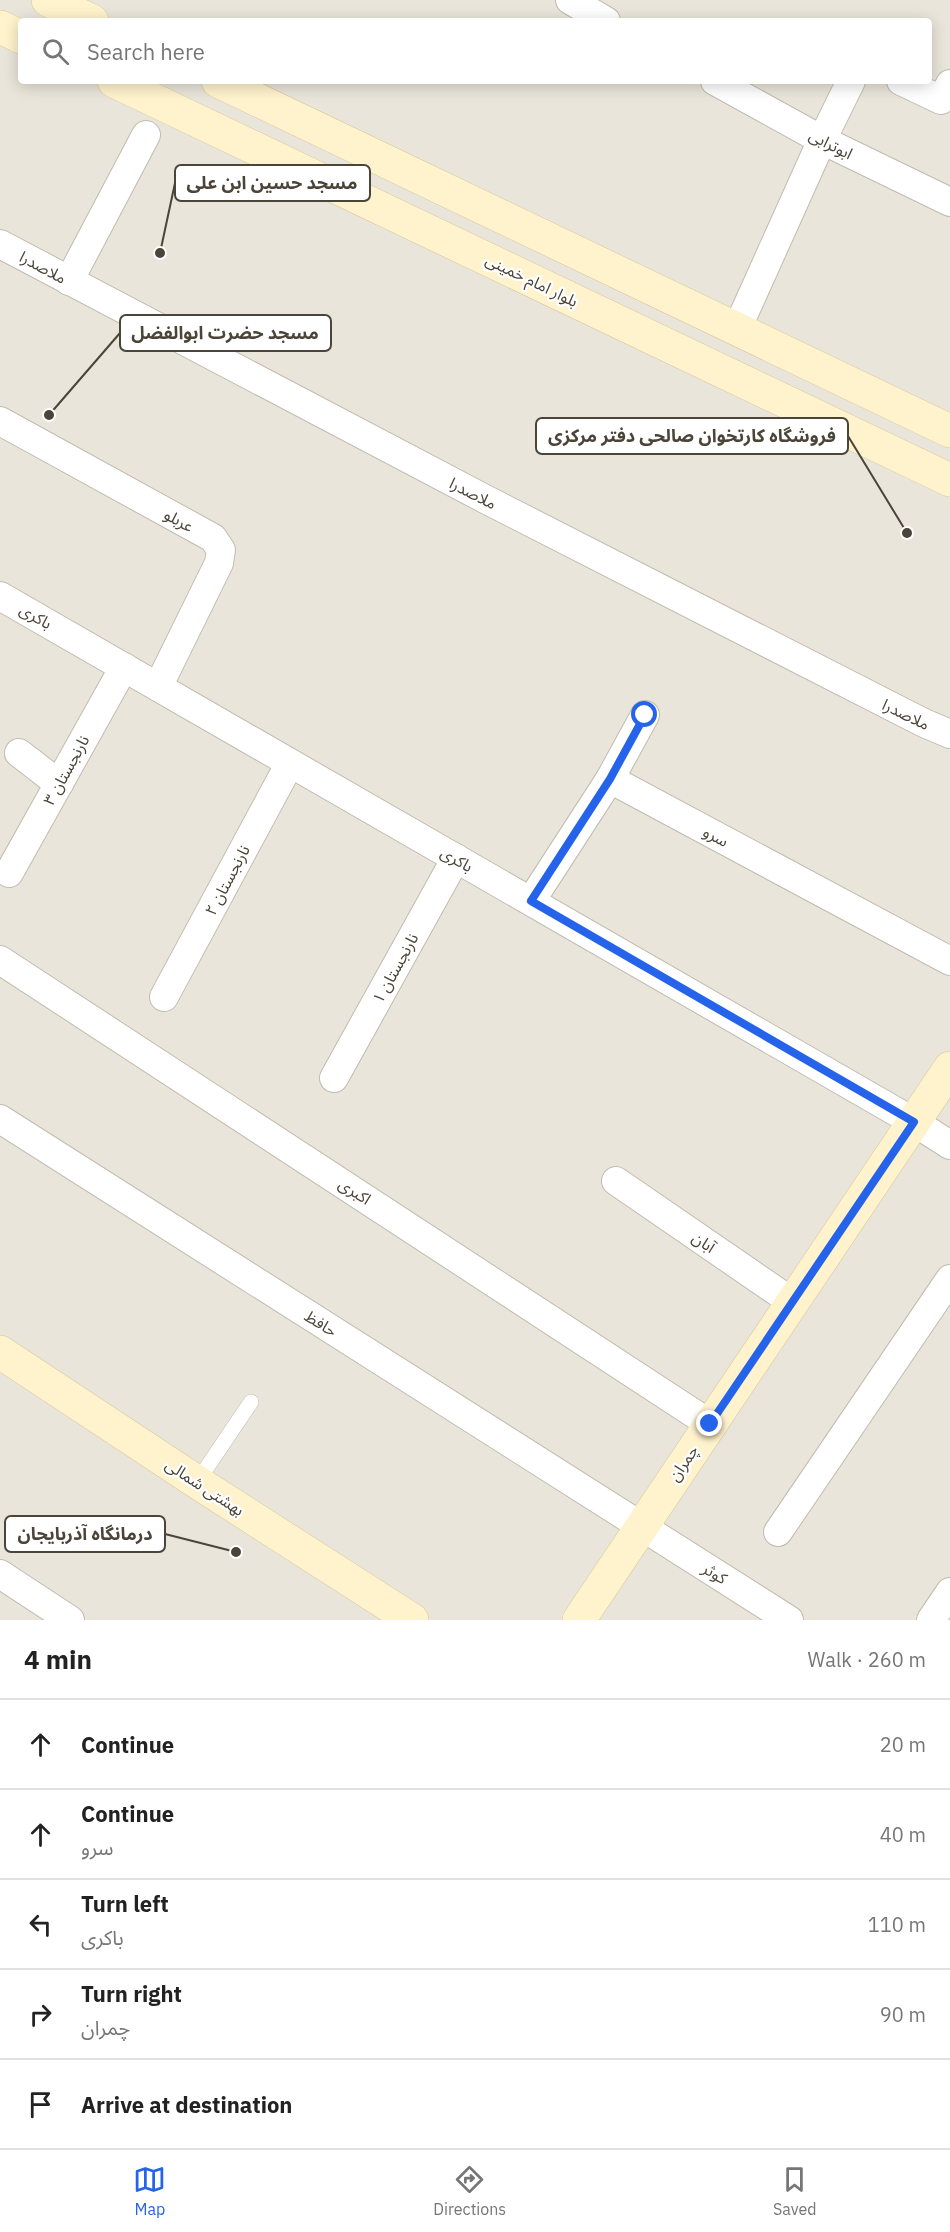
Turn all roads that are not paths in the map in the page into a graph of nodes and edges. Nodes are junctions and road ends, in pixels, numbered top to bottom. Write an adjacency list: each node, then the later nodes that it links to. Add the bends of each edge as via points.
1 (48, 0): 3 (main road)
2 (570, 0): 4 (street)
3 (86, 18)
4 (601, 18)
5 (0, 27): 6 (main road)
6 (18, 36)
7 (120, 84): 21 (main road, بلوار امام خمینی)
8 (224, 84): 18 (main road)
9 (720, 84): 14 (street, ابوترابی)
10 (850, 84): 14 (street)
11 (913, 84): 12 (street)
12 (945, 92)
13 (146, 135): 17 (street)
14 (822, 140): 15 (street, ابوترابی); 18 (street)
15 (950, 202)
16 (0, 244): 17 (street, ملاصدرا)
17 (69, 281): 26 (street, ملاصدرا, via 496,504)
18 (737, 329): 20 (main road)
19 (0, 421): 24 (street, عربلو, via 213,538 221,550 219,563)
20 (950, 431)
21 (950, 480)
22 (0, 596): 23 (street, باکری)
23 (124, 667): 24 (street, باکری); 30 (street, نارنجستان ۳)
24 (158, 687): 28 (street, باکری)
25 (645, 715): 29 (street)
26 (950, 734)
27 (19, 753): 30 (street)
28 (290, 763): 31 (street, باکری); 36 (street, نارنجستان ۲)
29 (610, 779): 33 (street); 35 (street, سرو)
30 (59, 784): 32 (street, نارنجستان ۳)
31 (456, 858): 33 (street, باکری); 38 (street, نارنجستان ۱)
32 (9, 873)
33 (531, 901): 40 (street, باکری)
34 (0, 960): 47 (street, اکبری)
35 (950, 962)
36 (165, 997)
37 (950, 1068): 40 (main road, چمران)
38 (334, 1078)
39 (0, 1119): 49 (street, حافظ)
40 (914, 1122): 41 (street, باکری); 44 (main road, چمران)
41 (950, 1145)
42 (616, 1181): 44 (street, آبان)
43 (950, 1279): 50 (street)
44 (792, 1302): 47 (main road, چمران)
45 (0, 1352): 48 (main road, بهشتی شمالی)
46 (251, 1402): 48 (lane)
47 (710, 1424): 49 (main road, چمران)
48 (197, 1482): 54 (main road, بهشتی شمالی)
49 (641, 1526): 55 (main road, چمران); 56 (street, کوثر)
50 (778, 1532)
51 (0, 1574): 53 (street)
52 (950, 1592): 57 (street)
53 (70, 1620)
54 (412, 1620)
55 (579, 1620)
56 (789, 1620)
57 (931, 1620)

